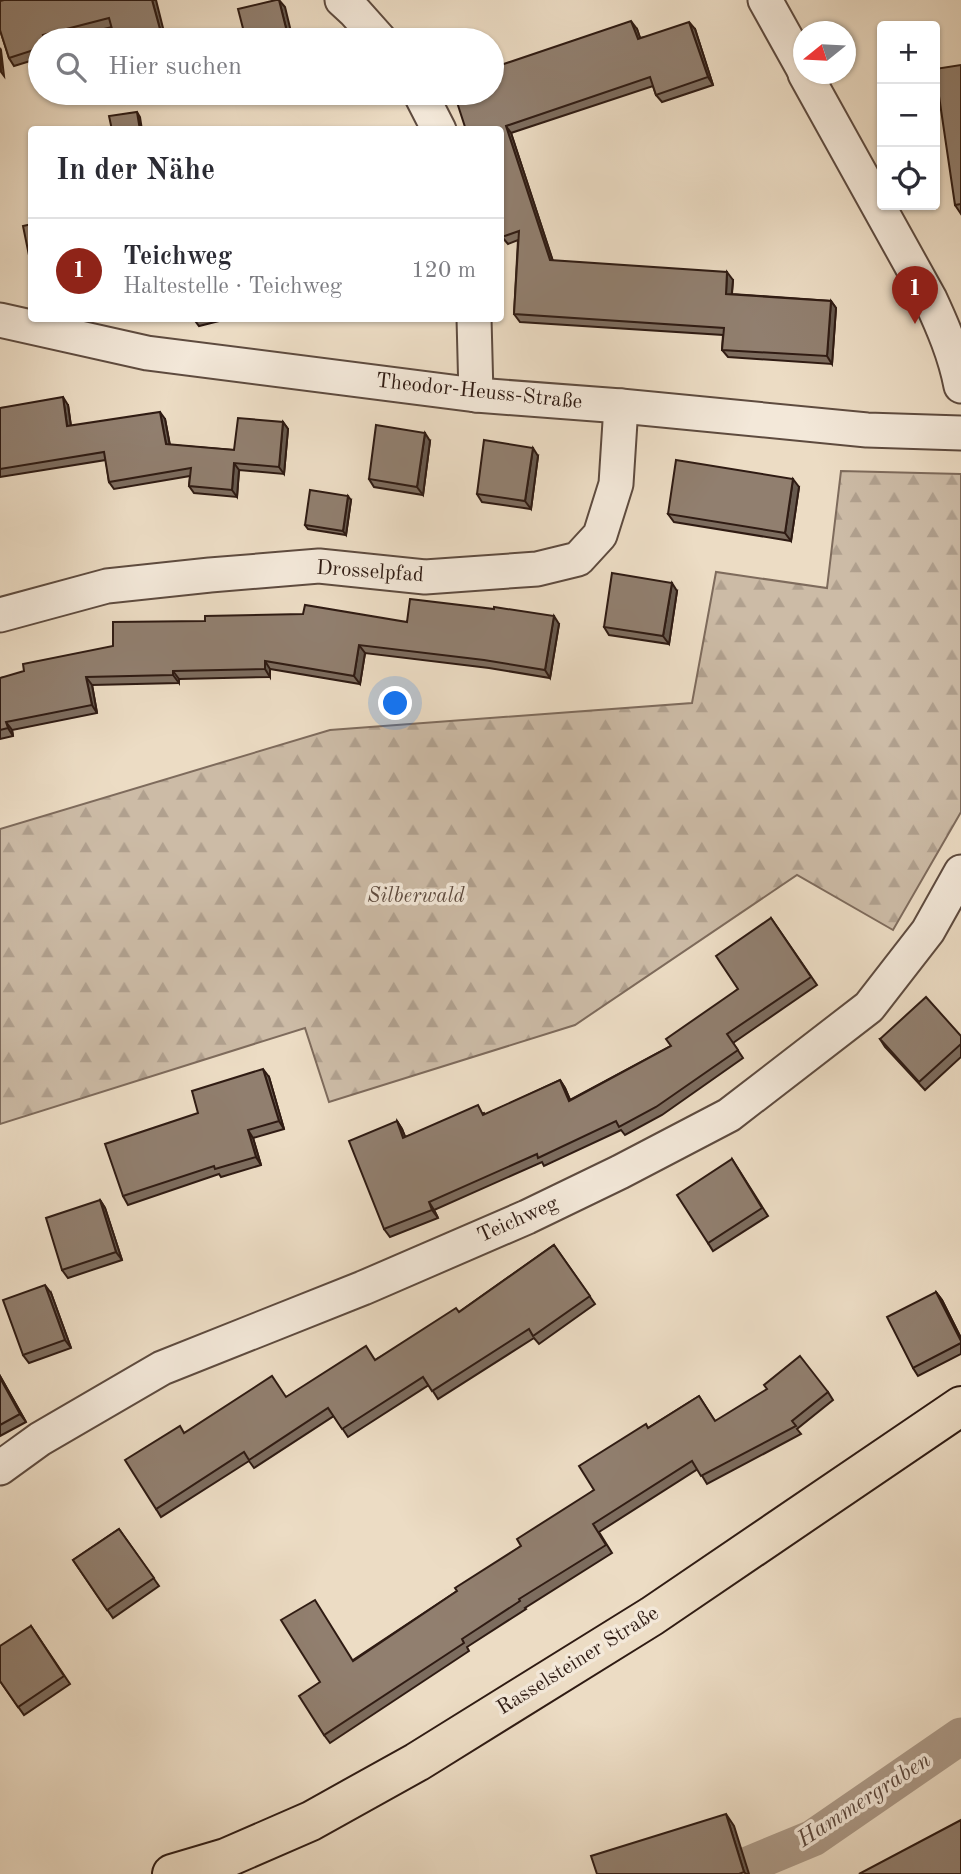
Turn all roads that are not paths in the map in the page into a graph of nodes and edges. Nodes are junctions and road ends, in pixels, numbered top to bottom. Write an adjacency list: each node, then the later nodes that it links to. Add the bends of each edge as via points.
1 (342, 0): 3 (street)
2 (765, 0): 4 (street)
3 (369, 28)
4 (793, 52)
5 (811, 84): 10 (street, via 930,299 957,363)
6 (426, 105): 7 (street)
7 (437, 126)
8 (0, 320): 11 (street, Theodor-Heuss-Straße, via 147,353)
9 (474, 322): 11 (street)
10 (961, 386)
11 (476, 395): 12 (street, Theodor-Heuss-Straße)
12 (621, 405): 13 (street, Theodor-Heuss-Straße, via 867,430); 14 (street, Drosselpfad, via 617,484 600,535 578,559 537,569 425,578 319,566 210,575 107,586)
13 (961, 433)
14 (0, 615)
15 (961, 872): 17 (street, Teichweg, via 929,931 869,1007 729,1115 527,1217 162,1368 40,1439)
16 (961, 1406): 18 (main road, Rasselsteiner Straße, via 652,1616 417,1762 311,1821 226,1858)
17 (0, 1468)
18 (172, 1874)

